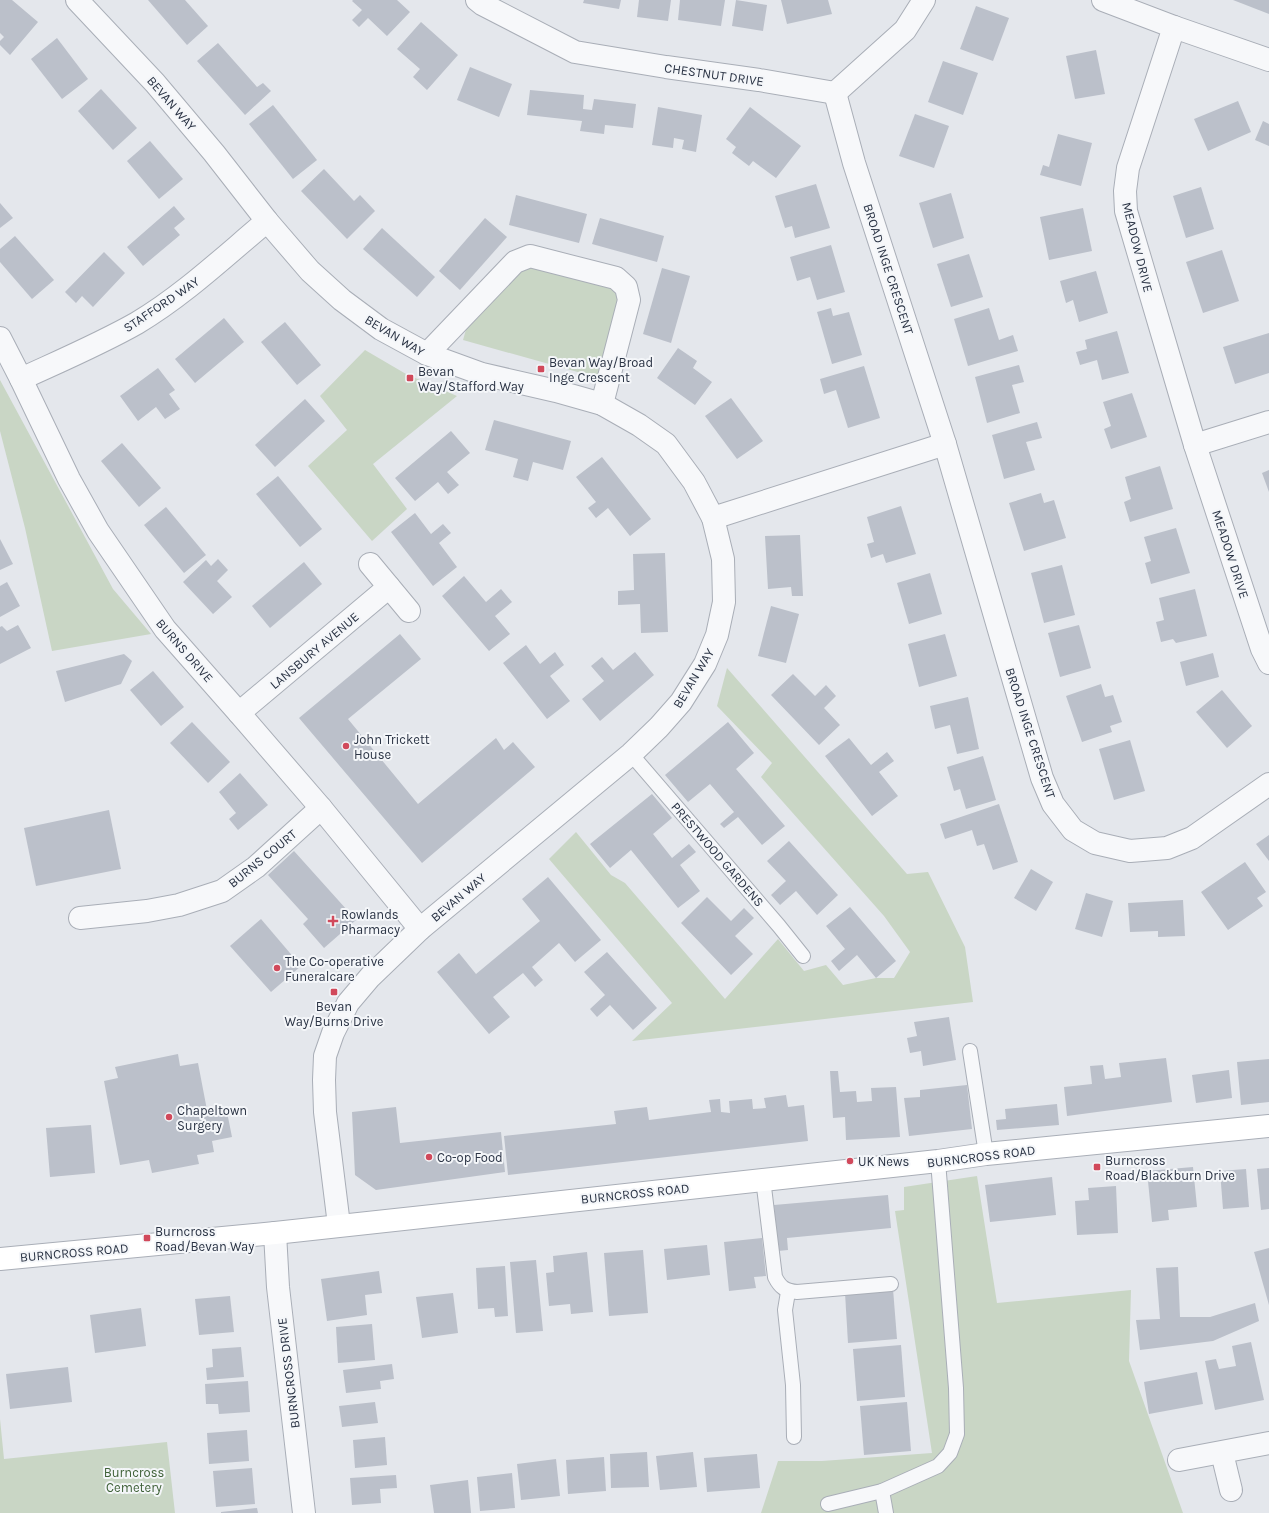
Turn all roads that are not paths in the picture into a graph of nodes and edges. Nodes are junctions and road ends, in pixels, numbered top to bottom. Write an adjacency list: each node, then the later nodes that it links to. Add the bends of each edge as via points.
1 (478, 0): 7 (street, CHESTNUT DRIVE, via 575,52)
2 (924, 0): 7 (street, via 905,30)
3 (1103, 0): 5 (street)
4 (84, 2): 8 (street, BEVAN WAY, via 214,153)
5 (1174, 27): 6 (street); 15 (street, MEADOW DRIVE, via 1128,168 1126,211)
6 (1269, 60)
7 (835, 93): 14 (street, BROAD INGE CRESCENT, via 854,163)
8 (267, 221): 10 (street, BEVAN WAY, via 310,271 342,300 381,329); 11 (street, STAFFORD WAY, via 187,288 138,322)
9 (0, 338): 11 (street, BURNS DRIVE)
10 (427, 354): 12 (street, BEVAN WAY, via 482,374); 12 (street, via 515,262 530,256 616,278 626,287 629,300)
11 (21, 379): 21 (street, BURNS DRIVE, via 69,479 98,531 165,629)
12 (602, 404): 16 (street, BEVAN WAY, via 666,444 694,482)
13 (1269, 422): 15 (street)
14 (945, 444): 16 (street); 23 (street, BROAD INGE CRESCENT, via 1042,778 1053,804 1073,830 1095,843 1130,850 1168,848 1192,838)
15 (1195, 444): 20 (street, MEADOW DRIVE, via 1262,649)
16 (713, 518): 22 (street, BEVAN WAY, via 723,559 724,602 717,635 705,664 681,702)
17 (370, 564): 18 (street)
18 (389, 587): 19 (street); 21 (street, LANSBURY AVENUE)
19 (409, 611)
20 (1269, 663)
21 (239, 713): 24 (street, BURNS DRIVE)
22 (631, 754): 26 (street, BEVAN WAY); 27 (lane, PRESTWOOD GARDENS)
23 (1269, 784)
24 (321, 808): 25 (street, BURNS COURT, via 256,867 222,891 180,905); 26 (street, BURNS DRIVE)
25 (80, 918)
26 (420, 929): 33 (street, BEVAN WAY, via 370,977 348,1003 325,1056 325,1112)
27 (803, 956)
28 (970, 1051): 30 (lane)
29 (1269, 1126): 30 (main road, BURNCROSS ROAD)
30 (986, 1154): 31 (main road, BURNCROSS ROAD)
31 (938, 1161): 32 (main road, BURNCROSS ROAD); 43 (lane, via 956,1388 957,1434 950,1453 938,1466)
32 (763, 1179): 33 (main road, BURNCROSS ROAD); 37 (lane, via 775,1277 779,1286)
33 (339, 1225): 34 (main road, BURNCROSS ROAD)
34 (275, 1233): 35 (main road, BURNCROSS ROAD); 45 (street, BURNCROSS DRIVE, via 278,1287)
35 (0, 1259)
36 (891, 1284): 37 (lane)
37 (788, 1292): 38 (lane, via 784,1310 793,1385)
38 (794, 1437)
39 (1269, 1443): 40 (street)
40 (1222, 1452): 41 (street); 42 (street)
41 (1179, 1460)
42 (1231, 1490)
43 (882, 1491): 44 (lane); 46 (lane)
44 (828, 1504)
45 (304, 1513)
46 (886, 1513)

